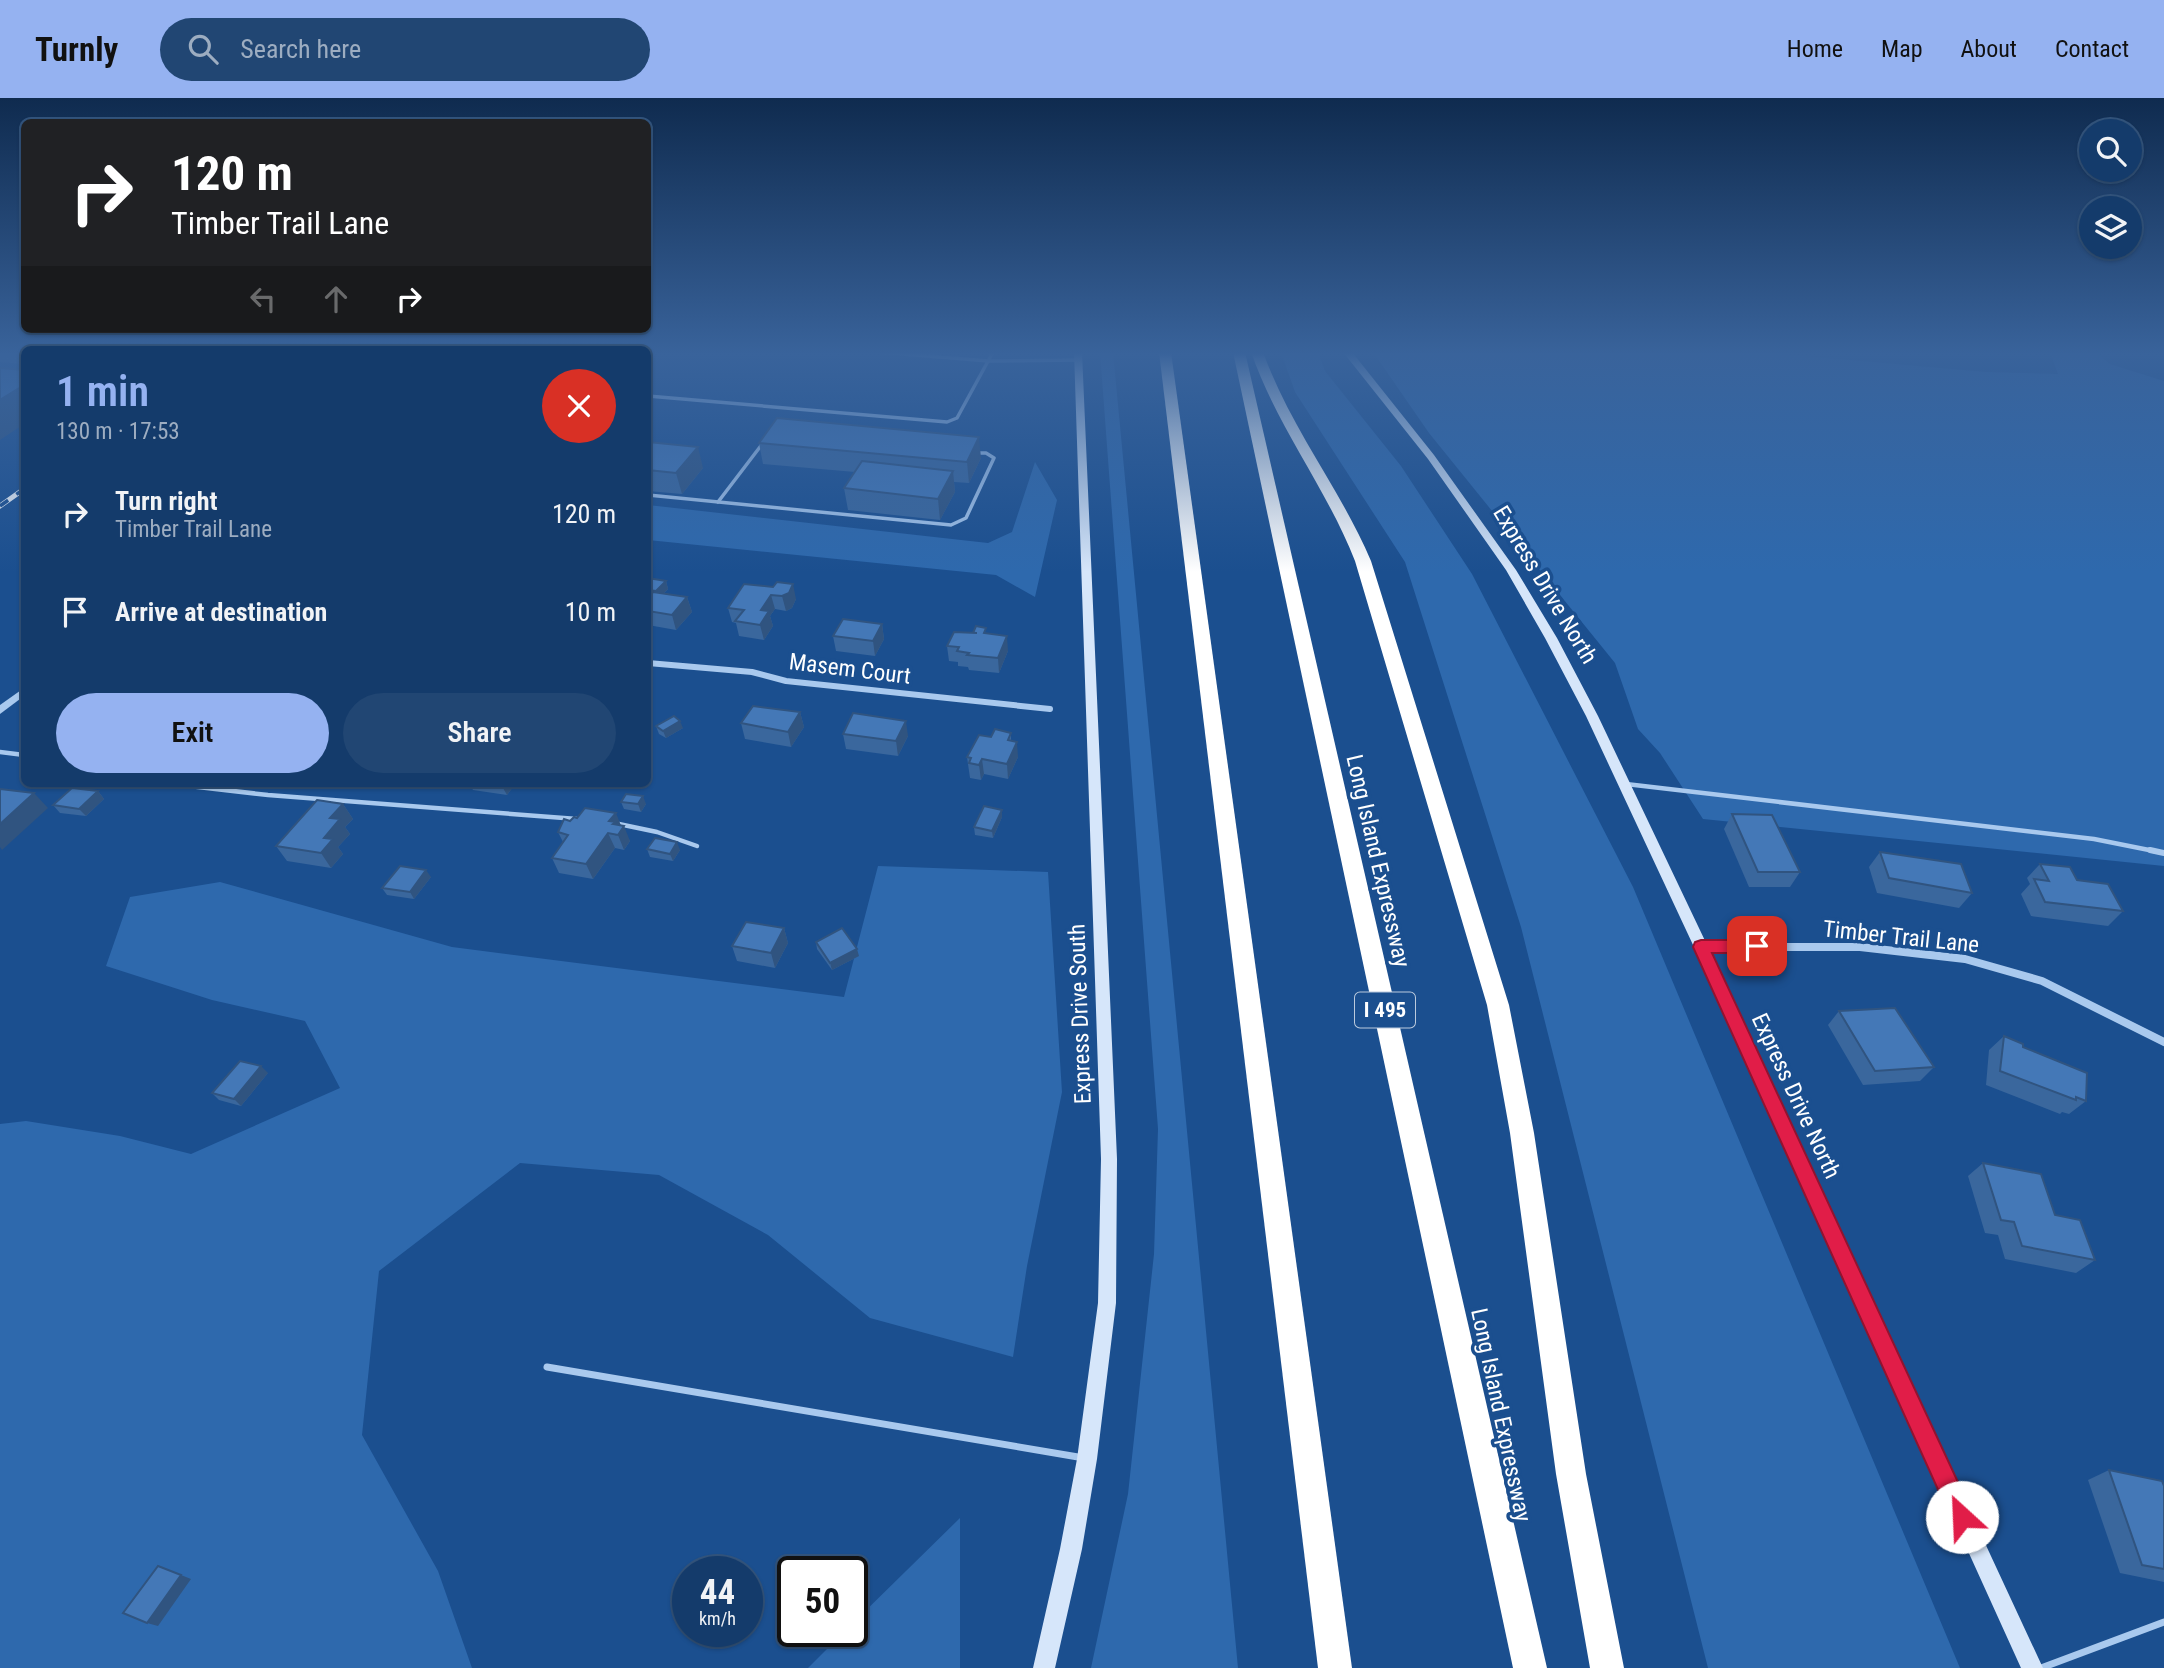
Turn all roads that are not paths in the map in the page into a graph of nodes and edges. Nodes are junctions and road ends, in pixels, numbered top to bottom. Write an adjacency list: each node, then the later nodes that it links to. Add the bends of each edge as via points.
1 (1082, 425): 25 (main road, Express Drive South, via 1109,1159 1107,1303)
2 (1174, 425): 28 (highway)
3 (1255, 425): 29 (highway, Long Island Expressway / I 495)
4 (1288, 425): 30 (highway, via 1342,514 1363,561 1498,1005 1522,1133 1571,1474)
5 (1406, 425): 16 (main road, Express Drive North, via 1511,570 1557,649)
6 (766, 439): 9 (lane)
7 (972, 452): 9 (lane, via 994,458 966,518 951,525)
8 (651, 495): 9 (lane)
9 (718, 502)
10 (651, 663): 12 (street, Masem Court)
11 (21, 694): 13 (street)
12 (1050, 709)
13 (0, 711)
14 (0, 752): 15 (lane)
15 (21, 755)
16 (1624, 783): 21 (lane, via 2094,839); 22 (main road, Express Drive North)
17 (198, 787): 18 (lane)
18 (588, 820)
19 (608, 822): 20 (lane)
20 (697, 846)
21 (2164, 853)
22 (1701, 947): 23 (street, Timber Trail Lane, via 1860,947 1965,959 2042,981); 31 (main road, Express Drive North)
23 (2164, 1042)
24 (547, 1367): 25 (lane)
25 (1087, 1459): 27 (main road, Express Drive South)
26 (2164, 1622): 32 (lane)
27 (1044, 1668)
28 (1335, 1668)
29 (1530, 1668)
30 (1607, 1668)
31 (2032, 1668)
32 (2041, 1668)

